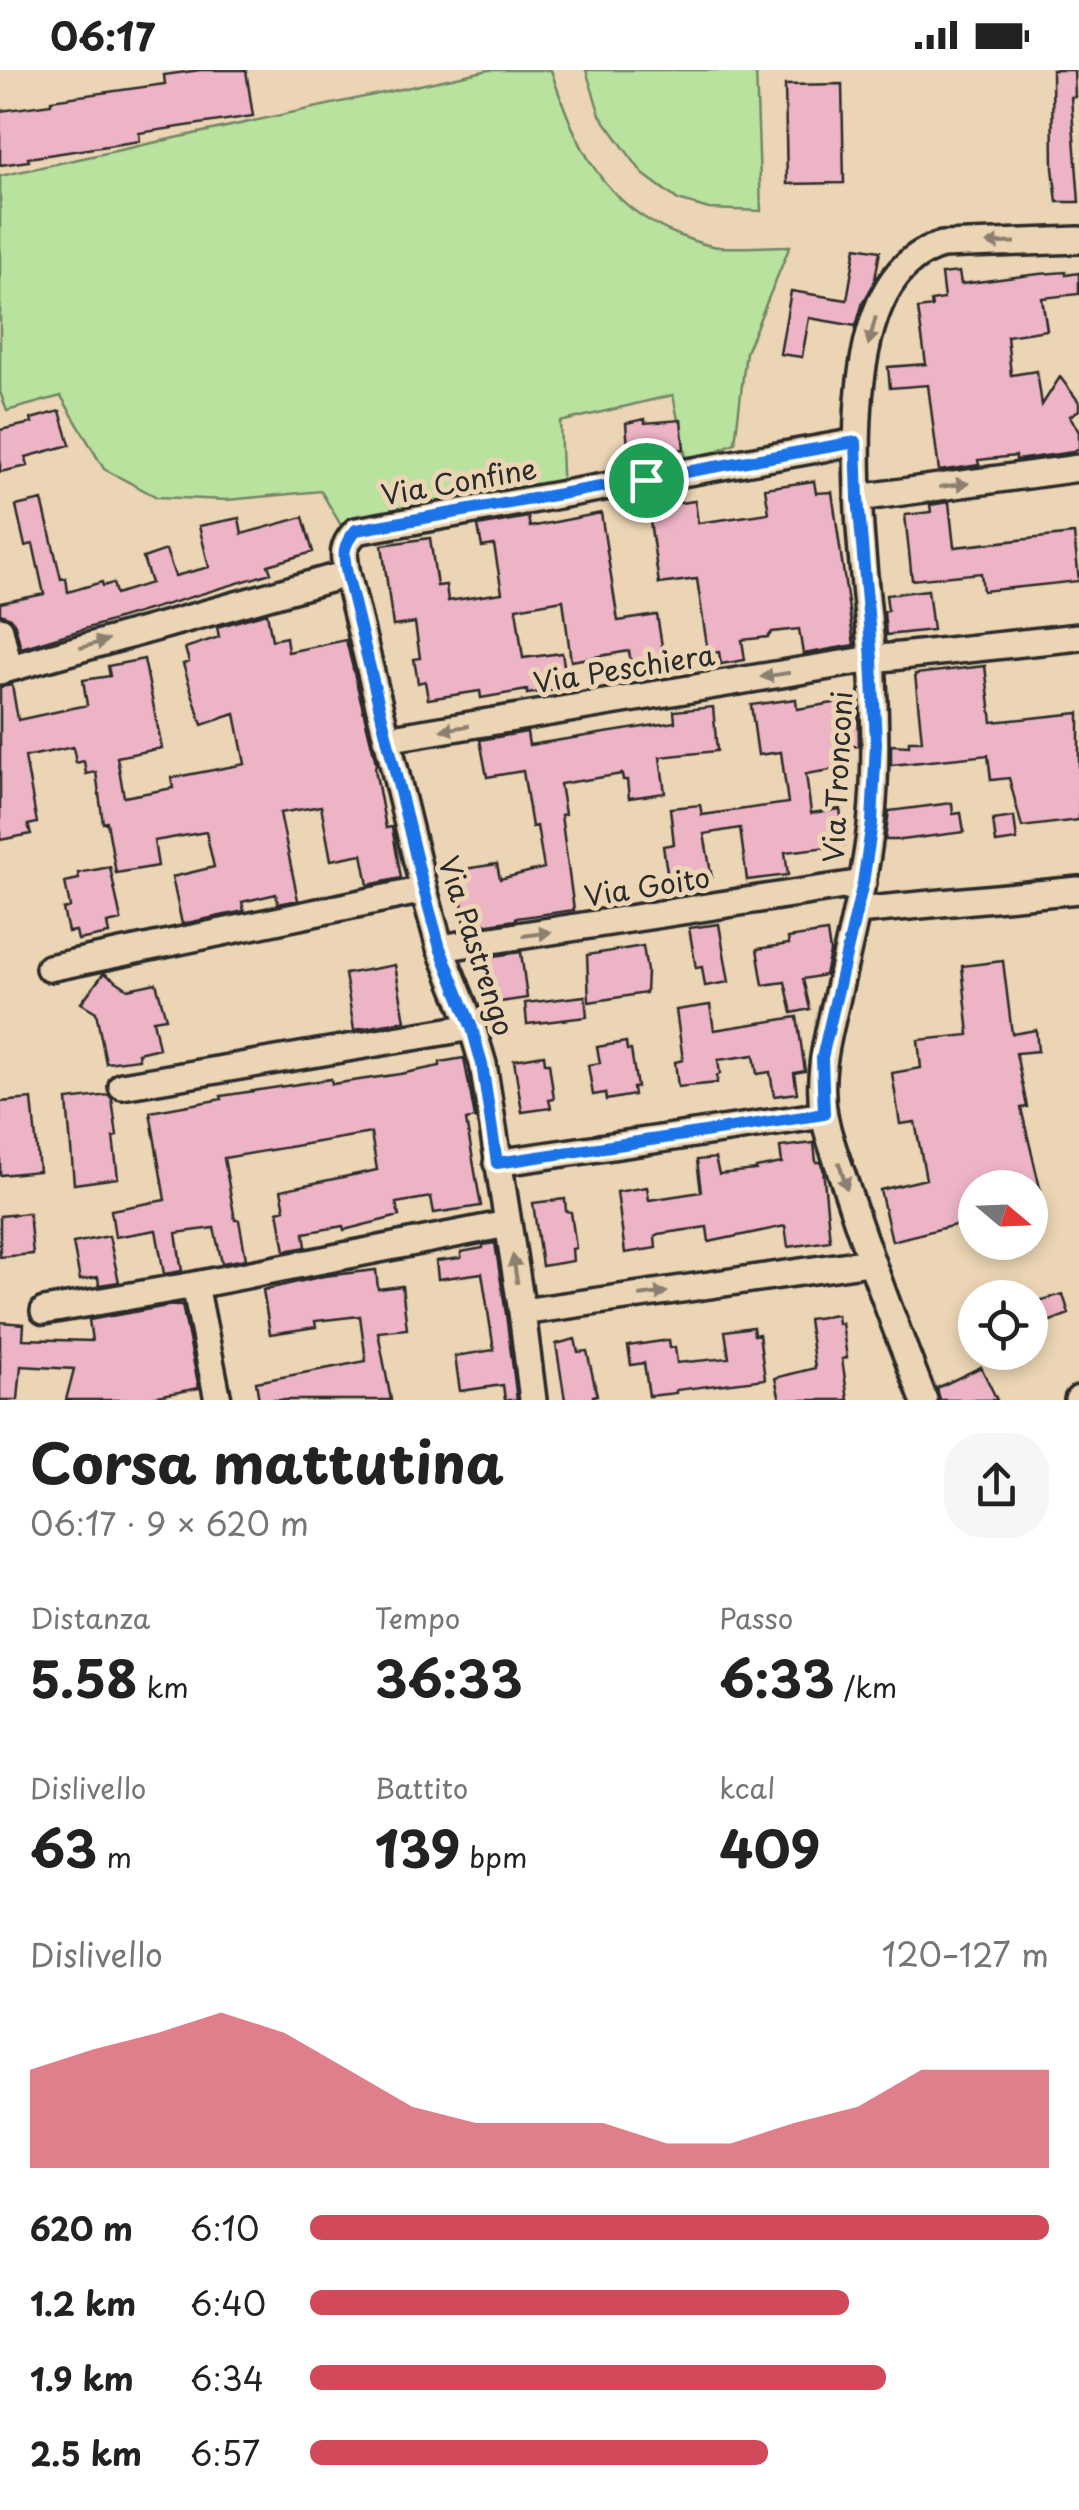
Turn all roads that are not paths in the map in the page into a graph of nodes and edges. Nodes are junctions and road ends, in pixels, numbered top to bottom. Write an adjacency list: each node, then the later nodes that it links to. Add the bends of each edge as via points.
1 (1079, 240): 2 (street, Via Tronconi, one-way to 2, via 942,245 908,264 881,297 859,389)
2 (856, 442): 4 (street, Via Tronconi); 5 (street, Via Confine, via 356,530 346,542)
3 (1079, 468): 4 (street, one-way to 3)
4 (858, 498): 8 (street, Via Tronconi)
5 (347, 574): 9 (street, one-way to 5); 10 (street, Via Pastrengo)
6 (0, 630): 9 (street)
7 (1079, 637): 8 (street, Via Peschiera)
8 (872, 659): 10 (street, Via Peschiera, one-way to 10); 11 (street, Via Tronconi, via 876,743)
9 (4, 670)
10 (386, 739): 12 (street, Via Pastrengo)
11 (863, 883): 14 (street, Via Tronconi); 15 (street, Via Goito, one-way to 11)
12 (424, 890): 15 (street, Via Pastrengo); 16 (street)
13 (1079, 890): 14 (street)
14 (857, 910): 19 (street, Via Tronconi, via 822,1058)
15 (440, 948): 17 (street, Via Pastrengo)
16 (48, 968)
17 (472, 1028): 18 (street); 20 (street, Via Pastrengo)
18 (122, 1086)
19 (824, 1114): 20 (street); 22 (street, Via Tronconi, one-way to 22)
20 (497, 1163): 21 (street, Via Pastrengo)
21 (508, 1224): 23 (street); 25 (street, Via Pastrengo, one-way to 21)
22 (870, 1262): 25 (street, one-way to 22); 28 (street, Via Tronconi)
23 (195, 1285): 24 (street); 26 (street)
24 (44, 1310)
25 (522, 1312): 27 (street, Via Pastrengo)
26 (218, 1400)
27 (533, 1400)
28 (924, 1400)

